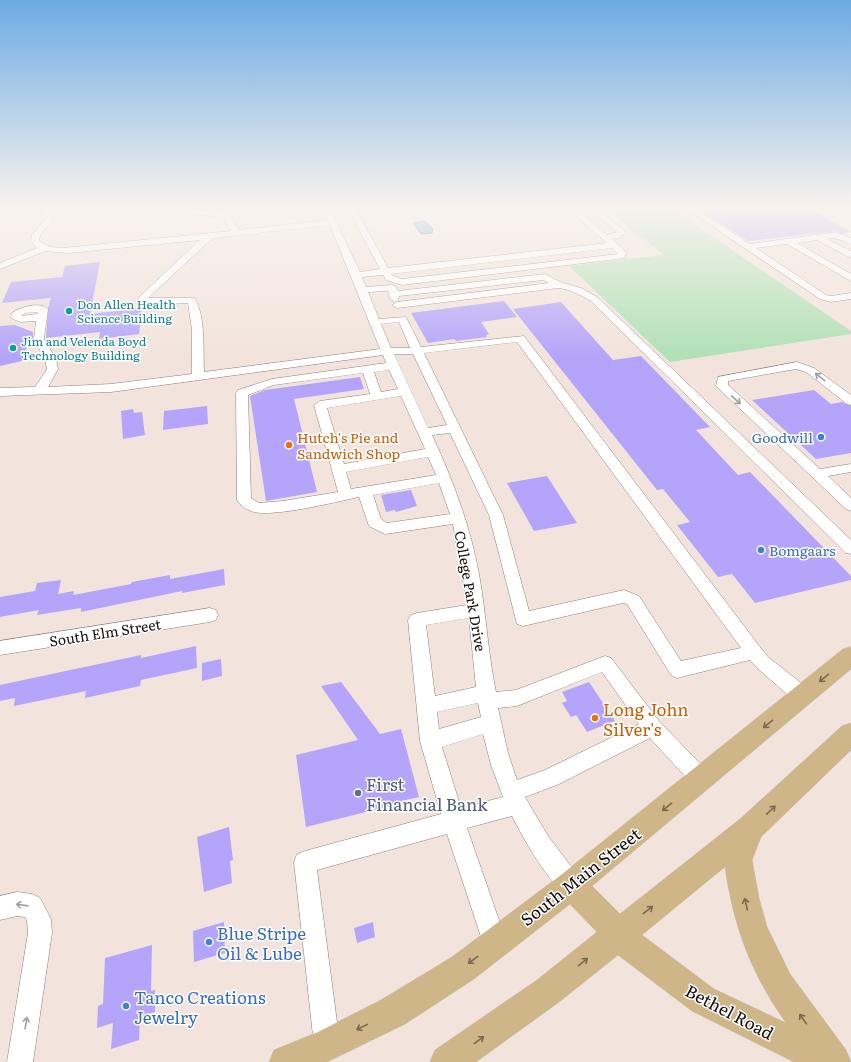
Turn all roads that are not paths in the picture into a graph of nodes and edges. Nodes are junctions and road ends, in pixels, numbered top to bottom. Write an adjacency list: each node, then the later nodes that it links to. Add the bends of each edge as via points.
1 (23, 257): 9 (street)
2 (187, 257): 25 (street, via 143,298 145,302 153,303 191,300 193,302)
3 (354, 257): 11 (street, College Park Drive)
4 (372, 257): 10 (street)
5 (516, 257): 10 (street)
6 (617, 257): 10 (street, via 402,282 389,278)
7 (762, 257): 16 (street, via 823,297)
8 (814, 257): 12 (street)
9 (0, 266)
10 (386, 272): 11 (street)
11 (356, 275): 14 (street, College Park Drive)
12 (851, 278)
13 (558, 285): 15 (street, via 545,277); 17 (street); 42 (street, via 580,291 594,299)
14 (362, 290): 15 (street, via 392,288); 20 (street, College Park Drive)
15 (394, 294): 17 (street)
16 (849, 298)
17 (397, 305): 19 (street)
18 (41, 317): 26 (street, via 39,339 54,365)
19 (402, 319): 20 (street); 22 (street)
20 (376, 322): 21 (street, College Park Drive)
21 (387, 351): 22 (street); 23 (street, College Park Drive); 25 (street)
22 (418, 351): 31 (street); 46 (street, via 520,338)
23 (393, 366): 24 (street); 28 (street, College Park Drive)
24 (367, 369): 29 (street); 39 (street, via 272,382 242,393 244,500 256,508)
25 (198, 376): 26 (street, via 111,388)
26 (39, 390): 27 (street)
27 (0, 392)
28 (404, 392): 29 (street); 32 (street, College Park Drive)
29 (377, 396): 35 (street, via 320,405)
30 (851, 401): 36 (street, one-way to 36, via 810,370 797,365 722,379 722,386)
31 (455, 428): 32 (street); 46 (street, via 496,515 523,619 624,596 633,600 677,670)
32 (423, 433): 33 (street, College Park Drive)
33 (432, 452): 35 (street); 37 (street, College Park Drive)
34 (851, 468): 36 (street)
35 (338, 469): 39 (street)
36 (817, 474): 40 (street)
37 (443, 478): 38 (street); 41 (street, College Park Drive)
38 (365, 492): 39 (street); 41 (street, via 374,522 384,529)
39 (346, 495)
40 (848, 500)
41 (458, 518): 43 (street, College Park Drive, via 469,560)
42 (851, 550)
43 (476, 610): 49 (street, College Park Drive); 50 (street, via 417,620)
44 (210, 615): 45 (street, South Elm Street)
45 (0, 648)
46 (754, 652): 48 (street)
47 (851, 656): 48 (main road, South Main Street, one-way to 48)
48 (803, 696): 55 (main road, South Main Street, one-way to 55)
49 (487, 697): 50 (street); 51 (street, College Park Drive); 52 (street, via 517,698 605,664)
50 (427, 706): 54 (street)
51 (491, 723): 54 (street); 56 (street, College Park Drive, via 501,764)
52 (652, 727): 55 (street); 56 (street)
53 (851, 734): 58 (main road, one-way to 53)
54 (430, 741): 57 (street)
55 (701, 779): 59 (main road, South Main Street, one-way to 59)
56 (514, 798): 57 (street); 59 (street, College Park Drive)
57 (454, 820): 62 (street); 63 (street, via 305,862)
58 (750, 829): 61 (main road, one-way to 58); 67 (main road, one-way to 58, via 779,985 753,931 738,860)
59 (571, 885): 61 (main road, Bethel Road); 62 (main road, South Main Street)
60 (0, 908): 64 (street, one-way to 60, via 40,933 39,919 32,906 17,904)
61 (618, 934): 66 (main road, one-way to 61, via 548,991); 67 (main road, Bethel Road, via 666,974 703,1000)
62 (496, 943): 63 (main road, South Main Street, one-way to 63, via 463,968 393,1012)
63 (326, 1045): 65 (main road, South Main Street)
64 (20, 1062)
65 (286, 1062)
66 (447, 1062)
67 (833, 1062)

